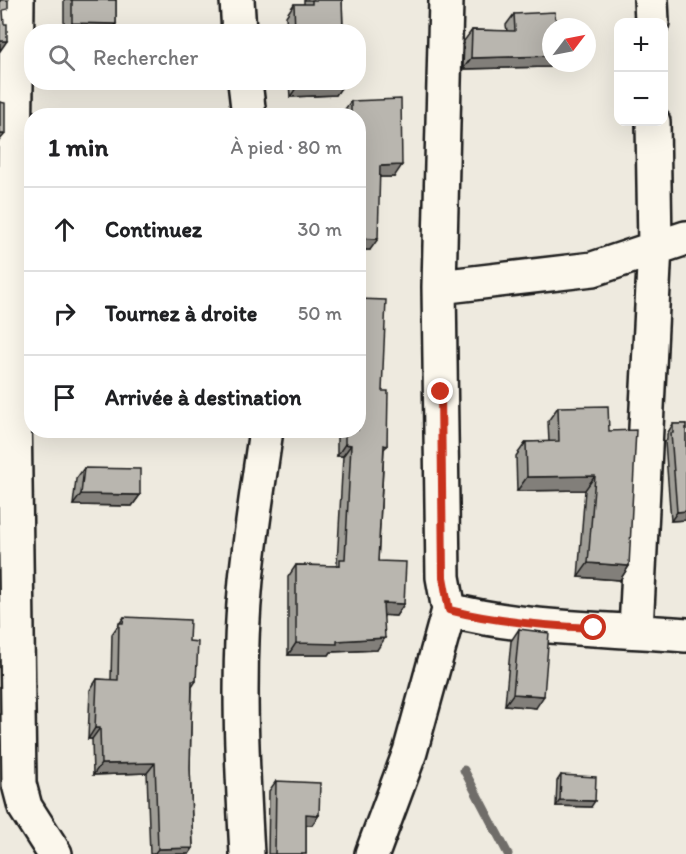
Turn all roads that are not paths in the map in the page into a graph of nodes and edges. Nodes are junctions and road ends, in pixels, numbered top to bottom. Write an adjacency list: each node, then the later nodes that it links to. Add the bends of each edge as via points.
1 (16, 0): 17 (street, via 13,330 19,784 25,807)
2 (237, 0): 6 (street)
3 (446, 0): 12 (street)
4 (651, 0): 5 (street)
5 (652, 18)
6 (238, 24)
7 (246, 90): 8 (street)
8 (248, 108)
9 (653, 126): 11 (street)
10 (686, 238): 11 (street)
11 (655, 246): 12 (street, via 593,269); 15 (street)
12 (439, 287): 14 (street, via 443,577)
13 (265, 438): 18 (street, via 246,581 241,670)
14 (449, 610): 15 (street, via 551,626); 19 (street, via 410,752)
15 (636, 630): 16 (street)
16 (686, 635)
17 (55, 854)
18 (247, 854)
19 (372, 854)

